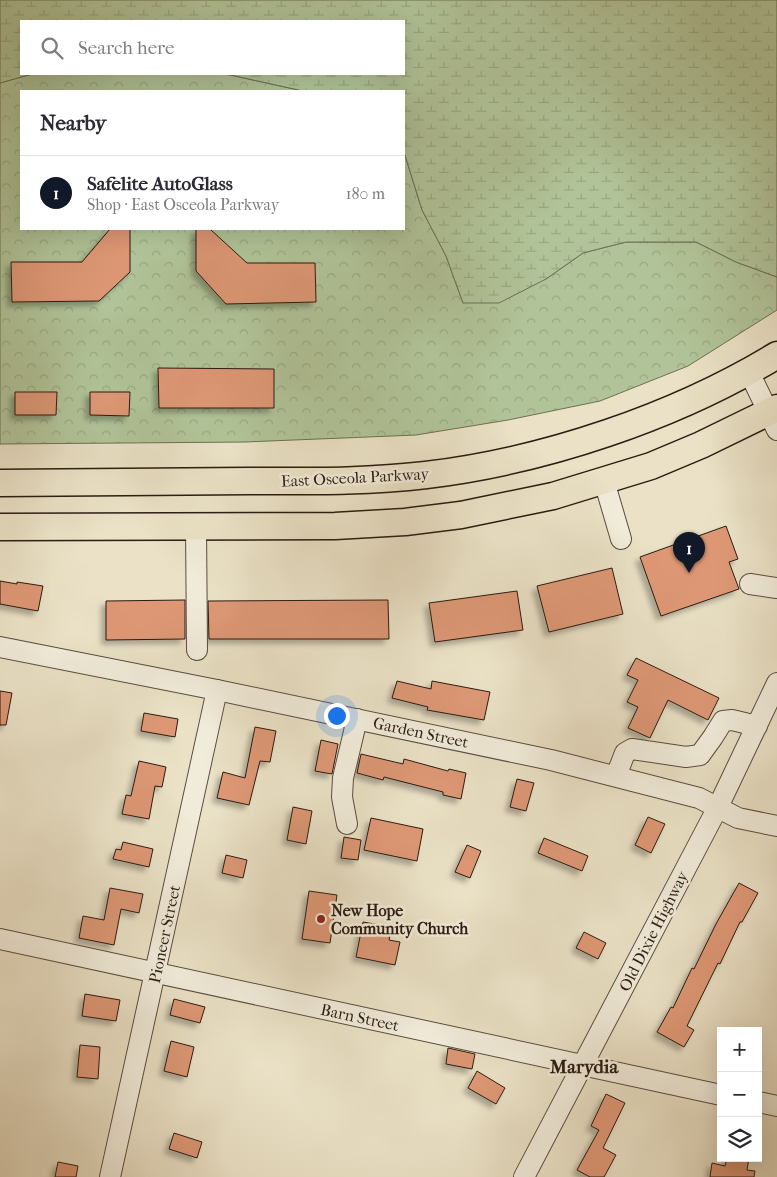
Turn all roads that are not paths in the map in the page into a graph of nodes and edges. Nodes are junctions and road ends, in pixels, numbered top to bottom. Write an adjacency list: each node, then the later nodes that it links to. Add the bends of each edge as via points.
1 (777, 356): 2 (main road, East Osceola Parkway)
2 (749, 372): 3 (street); 5 (main road, East Osceola Parkway, via 676,407 609,432 486,466 426,475 364,480)
3 (774, 417): 4 (main road, via 651,466)
4 (604, 481): 6 (main road, via 505,507 405,522 335,526); 8 (street)
5 (0, 483)
6 (196, 526): 7 (main road); 12 (street)
7 (0, 527)
8 (621, 539)
9 (750, 584): 10 (street)
10 (777, 588)
11 (0, 648): 14 (street, Garden Street)
12 (197, 650)
13 (777, 683): 16 (street, Old Dixie Highway)
14 (217, 690): 15 (street, Garden Street); 22 (street, Pioneer Street)
15 (357, 719): 17 (street, Garden Street); 19 (street, via 343,778 342,797)
16 (757, 726): 17 (street, via 722,721 700,755 686,757 632,749 625,753); 18 (street, Old Dixie Highway)
17 (616, 776): 18 (street, Garden Street)
18 (718, 806): 20 (street, Garden Street, via 738,818); 23 (street, Old Dixie Highway)
19 (347, 824)
20 (777, 826)
21 (0, 939): 22 (street, Barn Street)
22 (155, 972): 23 (street, Barn Street); 27 (street, Pioneer Street)
23 (584, 1066): 24 (street, Barn Street); 28 (street, Old Dixie Highway)
24 (717, 1093)
25 (762, 1103): 26 (street)
26 (777, 1106)
27 (110, 1177)
28 (524, 1177)

